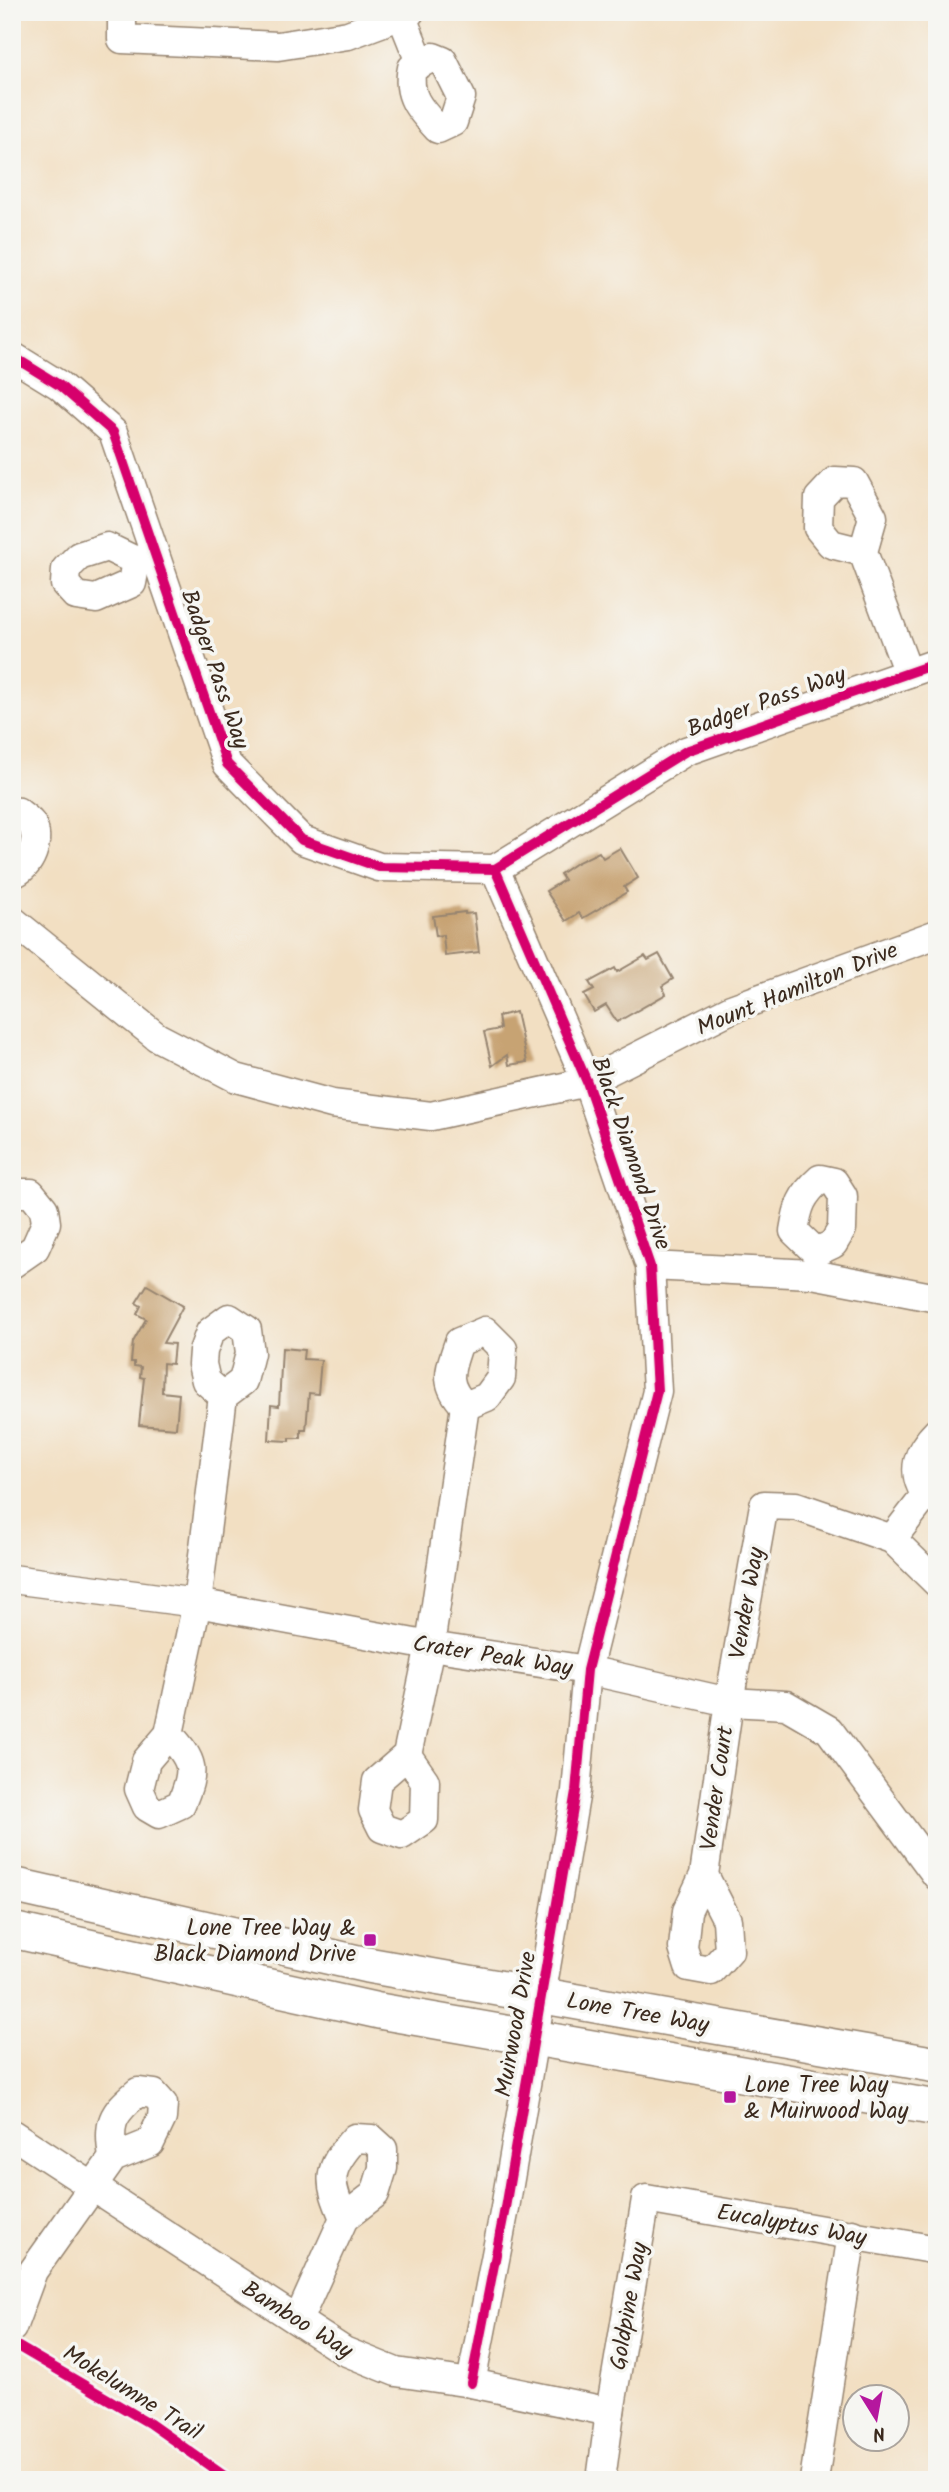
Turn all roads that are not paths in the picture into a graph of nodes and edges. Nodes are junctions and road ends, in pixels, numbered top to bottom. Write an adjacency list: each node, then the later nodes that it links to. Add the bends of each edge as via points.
1 (404, 14): 2 (street, via 348,35 278,46); 3 (street)
2 (122, 26)
3 (420, 62)
4 (12, 356): 9 (street, Badger Pass Way, via 59,385 113,432 145,557 227,764 302,840 379,867)
5 (863, 552): 7 (street)
6 (937, 663): 7 (street, Badger Pass Way)
7 (908, 673): 9 (street, Badger Pass Way, via 686,751)
8 (12, 814): 10 (street, via 18,812 31,822 37,839 19,872)
9 (495, 869): 13 (street, Black Diamond Drive)
10 (12, 874)
11 (12, 920): 13 (street, Mount Hamilton Drive, via 157,1037 236,1078 332,1104 431,1116)
12 (937, 934): 13 (street, Mount Hamilton Drive, via 731,1009)
13 (587, 1082): 16 (street, Black Diamond Drive)
14 (12, 1193): 15 (street, via 31,1193 44,1209 46,1223 35,1248)
15 (12, 1264)
16 (650, 1266): 17 (street, via 814,1263); 27 (street, Black Diamond Drive, via 657,1391)
17 (937, 1298)
18 (223, 1396): 25 (street)
19 (465, 1406): 26 (street)
20 (937, 1432): 21 (street, via 916,1466 918,1483)
21 (932, 1495): 22 (street)
22 (891, 1539): 24 (street); 28 (street, Vender Way, via 796,1506 764,1505)
23 (12, 1579): 25 (street, Crater Peak Way)
24 (937, 1583)
25 (197, 1603): 26 (street, Crater Peak Way); 29 (street)
26 (430, 1646): 27 (street, Crater Peak Way); 30 (street)
27 (587, 1670): 28 (street, Crater Peak Way); 35 (street, Muirwood Drive, via 576,1791)
28 (729, 1702): 31 (street, Vender Court); 32 (street, Crater Peak Way, via 786,1705 829,1730)
29 (169, 1734)
30 (407, 1755)
31 (704, 1875)
32 (937, 1876)
33 (12, 1885): 35 (main road, Lone Tree Way, via 367,1965)
34 (12, 1930): 36 (main road, Lone Tree Way, via 379,2011)
35 (541, 1995): 36 (street, Muirwood Drive); 37 (main road, Lone Tree Way)
36 (533, 2037): 38 (main road, Lone Tree Way); 48 (street, Muirwood Drive)
37 (937, 2065)
38 (937, 2108)
39 (12, 2134): 41 (street, Bamboo Way)
40 (113, 2158): 41 (street)
41 (92, 2186): 46 (street, Bamboo Way); 47 (street, via 33,2271)
42 (646, 2199): 44 (street, Eucalyptus Way); 49 (street, Goldpine Way)
43 (344, 2218): 46 (street)
44 (852, 2234): 45 (street, Eucalyptus Way); 51 (street)
45 (937, 2250)
46 (298, 2320): 48 (street, Bamboo Way, via 344,2351 396,2372)
47 (12, 2328)
48 (471, 2383): 49 (street, Bamboo Way)
49 (610, 2412): 50 (street, Goldpine Way)
50 (601, 2480)
51 (814, 2480)

